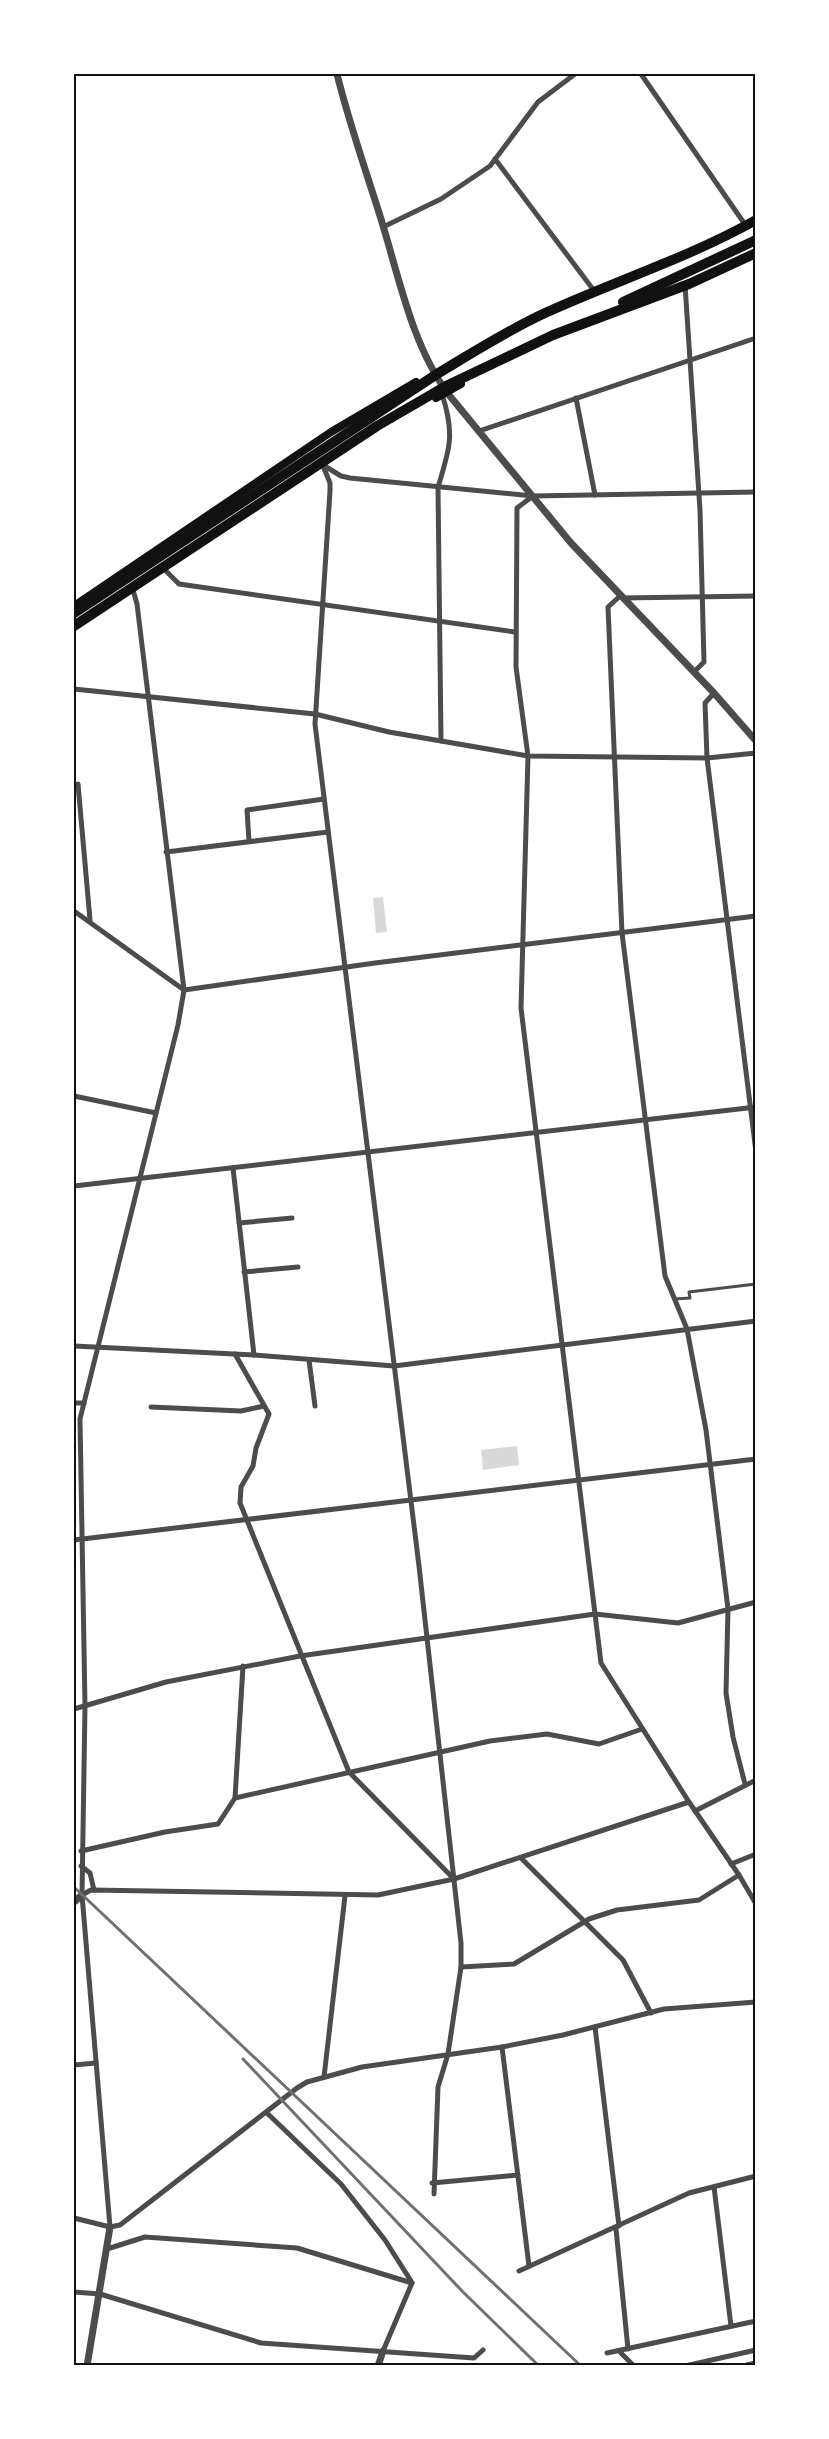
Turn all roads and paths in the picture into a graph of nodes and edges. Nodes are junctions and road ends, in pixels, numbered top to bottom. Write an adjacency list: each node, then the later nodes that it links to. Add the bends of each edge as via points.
1 (337, 74): 7 (street)
2 (575, 74): 4 (street, via 538,102)
3 (641, 74): 6 (street)
4 (495, 159): 7 (street, via 441,199); 11 (street)
5 (756, 219): 6 (main road); 13 (highway, via 686,261); 34 (highway, via 672,262 545,313 498,337)
6 (744, 223): 11 (main road)
7 (384, 227): 15 (street)
8 (756, 240): 16 (highway, via 531,344)
9 (756, 251): 10 (main road); 36 (highway, via 689,284 553,335 446,386 377,426)
10 (684, 284): 14 (street); 16 (main road, via 555,337)
11 (592, 288): 13 (main road, via 542,311)
12 (756, 338): 14 (street)
13 (467, 354): 15 (main road)
14 (688, 361): 18 (street); 24 (street)
15 (434, 372): 17 (street); 20 (main road)
16 (481, 373): 17 (main road)
17 (444, 393): 19 (street); 21 (main road); 22 (street, via 451,422 450,441)
18 (576, 398): 19 (street); 25 (street)
19 (479, 431): 26 (street)
20 (312, 445): 21 (street); 32 (main road)
21 (323, 465): 22 (street, via 350,478); 27 (main road); 33 (street, via 330,491)
22 (438, 487): 26 (street); 35 (street)
23 (756, 492): 24 (street)
24 (698, 493): 25 (street); 31 (street)
25 (595, 495): 26 (street)
26 (533, 496): 30 (street); 37 (street, via 517,508)
27 (164, 569): 28 (main road); 33 (street, via 178,584)
28 (133, 590): 36 (main road); 41 (street)
29 (756, 596): 31 (street)
30 (621, 597): 31 (street); 38 (street); 47 (street, via 608,607)
31 (702, 597): 38 (street, via 704,662)
32 (74, 606)
33 (322, 606): 35 (street); 42 (street)
34 (74, 613)
35 (438, 622): 37 (street); 43 (street)
36 (74, 627)
37 (515, 632): 46 (street)
38 (694, 672): 40 (street)
39 (74, 689): 41 (street)
40 (714, 693): 44 (street); 48 (street, via 705,703)
41 (147, 697): 42 (street); 53 (street)
42 (315, 714): 43 (street); 50 (street)
43 (441, 741): 46 (street)
44 (756, 741)
45 (756, 753): 48 (street)
46 (528, 756): 47 (street); 59 (street)
47 (616, 757): 48 (street); 58 (street)
48 (707, 758): 56 (street)
49 (78, 784): 57 (street)
50 (324, 800): 51 (street); 52 (street, via 247,810)
51 (328, 832): 52 (street); 60 (street)
52 (249, 841): 53 (street)
53 (166, 852): 61 (street)
54 (74, 910): 57 (street)
55 (756, 916): 56 (street)
56 (727, 919): 58 (street); 63 (street)
57 (90, 920): 61 (street)
58 (622, 933): 59 (street); 65 (street)
59 (521, 945): 60 (street); 66 (street, via 521,1008)
60 (345, 967): 61 (street); 68 (street)
61 (184, 990): 64 (street)
62 (74, 1096): 64 (street)
63 (753, 1107): 65 (street); 67 (street)
64 (156, 1113): 70 (street)
65 (646, 1120): 66 (street); 77 (street, via 665,1276)
66 (536, 1133): 68 (street); 80 (street)
67 (756, 1152)
68 (369, 1154): 69 (street); 86 (street)
69 (233, 1168): 70 (street); 73 (street)
70 (139, 1178): 71 (street); 82 (street)
71 (74, 1186)
72 (292, 1218): 73 (street)
73 (239, 1223): 75 (street)
74 (298, 1267): 75 (street)
75 (244, 1272): 84 (street)
76 (756, 1284): 77 (lane, via 689,1292 690,1298)
77 (675, 1299): 79 (street)
78 (756, 1321): 79 (street)
79 (687, 1329): 80 (street); 93 (street)
80 (561, 1345): 86 (street); 94 (street)
81 (74, 1346): 82 (street)
82 (97, 1346): 83 (street); 88 (street)
83 (235, 1354): 84 (street); 89 (street)
84 (254, 1355): 85 (street)
85 (309, 1360): 86 (street); 90 (street)
86 (394, 1366): 95 (street)
87 (74, 1403): 88 (street)
88 (84, 1403): 97 (street, via 79,1448)
89 (264, 1406): 91 (street, via 241,1411); 96 (street, via 269,1414 253,1466 241,1487)
90 (315, 1406)
91 (151, 1407)
92 (756, 1459): 93 (street)
93 (711, 1464): 94 (street); 100 (street)
94 (579, 1480): 95 (street); 101 (street)
95 (411, 1501): 96 (street); 102 (street)
96 (244, 1520): 97 (street); 103 (street)
97 (83, 1539): 98 (street); 105 (street)
98 (74, 1540)
99 (756, 1602): 100 (street)
100 (728, 1609): 101 (street, via 678,1623); 111 (street, via 726,1693)
101 (595, 1614): 102 (street); 107 (street, via 601,1663)
102 (426, 1636): 103 (street); 108 (street)
103 (300, 1656): 104 (street); 109 (street)
104 (243, 1666): 105 (street, via 166,1682); 112 (street)
105 (85, 1706): 106 (street); 115 (street)
106 (74, 1709)
107 (642, 1729): 108 (street, via 599,1744 540,1734); 113 (street)
108 (438, 1751): 109 (street); 123 (street)
109 (349, 1772): 112 (street); 123 (street)
110 (756, 1780): 111 (street)
111 (745, 1784): 114 (street)
112 (236, 1798): 115 (street, via 218,1824)
113 (689, 1802): 114 (street); 118 (street)
114 (695, 1811): 120 (street)
115 (81, 1851): 119 (street)
116 (74, 1852): 119 (street)
117 (756, 1854): 120 (street)
118 (521, 1858): 123 (street); 129 (street)
119 (81, 1859): 121 (street)
120 (731, 1864): 122 (street)
121 (81, 1866): 124 (street, via 90,1873); 125 (street)
122 (740, 1875): 128 (street); 129 (street, via 699,1900 617,1910)
123 (454, 1879): 126 (street, via 378,1895); 130 (street)
124 (94, 1890): 125 (street); 126 (street)
125 (82, 1895): 127 (street); 136 (street)
126 (345, 1896): 138 (street)
127 (74, 1902)
128 (756, 1904)
129 (584, 1922): 130 (street, via 514,1964); 132 (street, via 622,1960)
130 (461, 1967): 135 (street)
131 (756, 2002): 132 (street)
132 (651, 2013): 133 (street)
133 (595, 2027): 134 (street); 147 (street)
134 (502, 2046): 135 (street); 140 (street)
135 (448, 2054): 138 (street); 142 (street, via 438,2087)
136 (96, 2063): 137 (street); 146 (street)
137 (74, 2065)
138 (324, 2077): 139 (street, via 297,2088)
139 (267, 2113): 146 (street, via 129,2220); 151 (street, via 341,2184)
140 (518, 2175): 142 (street); 149 (street)
141 (756, 2176): 143 (street)
142 (432, 2183): 144 (street)
143 (714, 2187): 147 (street, via 689,2193); 155 (street)
144 (434, 2194)
145 (74, 2218): 146 (street)
146 (110, 2227): 148 (street)
147 (617, 2227): 149 (street); 158 (street)
148 (107, 2249): 151 (street, via 145,2237 297,2248); 153 (street)
149 (529, 2266): 150 (street)
150 (519, 2271)
151 (412, 2283): 161 (street)
152 (74, 2292): 153 (street)
153 (100, 2295): 161 (street, via 261,2343); 165 (street)
154 (756, 2321): 155 (street)
155 (731, 2326): 157 (street)
156 (661, 2335): 157 (street)
157 (662, 2342): 158 (street)
158 (628, 2349): 162 (street)
159 (483, 2350): 161 (street, via 474,2358)
160 (756, 2350): 168 (street)
161 (383, 2351): 166 (street)
162 (619, 2351): 163 (street); 167 (street)
163 (607, 2354)
164 (756, 2364): 169 (street)
165 (87, 2366)
166 (378, 2366)
167 (633, 2366)
168 (685, 2366)
169 (747, 2366)

